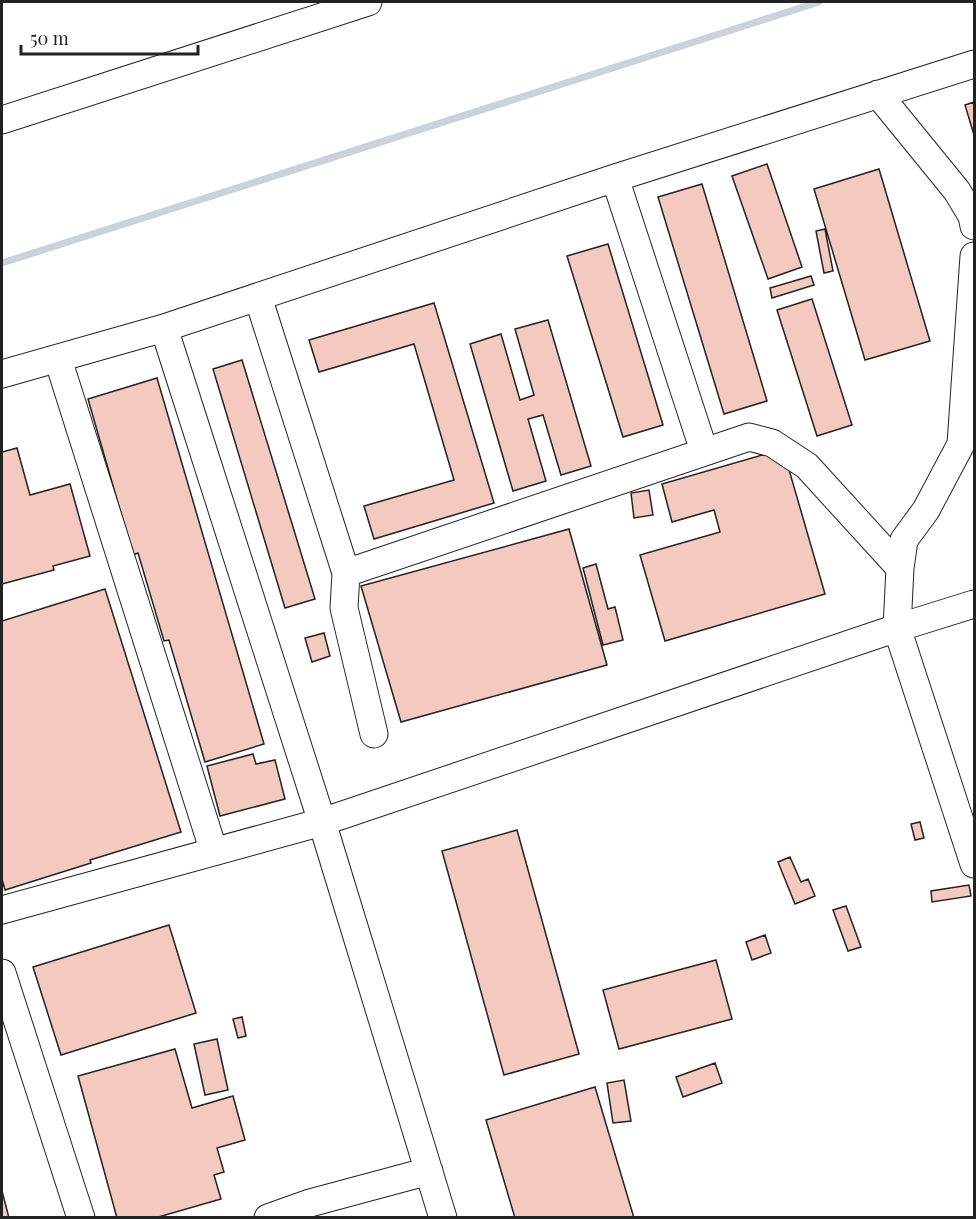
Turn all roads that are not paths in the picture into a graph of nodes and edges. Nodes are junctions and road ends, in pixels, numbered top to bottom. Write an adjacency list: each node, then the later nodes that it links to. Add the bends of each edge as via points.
1 (368, 2): 4 (street)
2 (975, 64): 3 (street)
3 (878, 94): 5 (street); 6 (street, via 957,191)
4 (2, 120)
5 (615, 178): 8 (street); 12 (street)
6 (975, 226)
7 (975, 256): 13 (street, via 961,444 926,510 904,540)
8 (258, 297): 9 (street); 14 (street)
9 (164, 328): 10 (street); 18 (street)
10 (58, 358): 11 (street); 19 (street)
11 (2, 374)
12 (704, 451): 13 (street, via 750,437 772,443 807,466); 14 (street)
13 (900, 568): 16 (street)
14 (346, 573): 17 (street, via 344,608)
15 (975, 603): 16 (street)
16 (897, 628): 18 (street); 20 (street)
17 (374, 734)
18 (322, 822): 19 (street); 23 (street)
19 (214, 852): 21 (street)
20 (975, 864)
21 (2, 910)
22 (2, 973): 24 (street)
23 (429, 1172): 25 (street); 26 (street)
24 (81, 1218)
25 (268, 1218)
26 (443, 1218)

